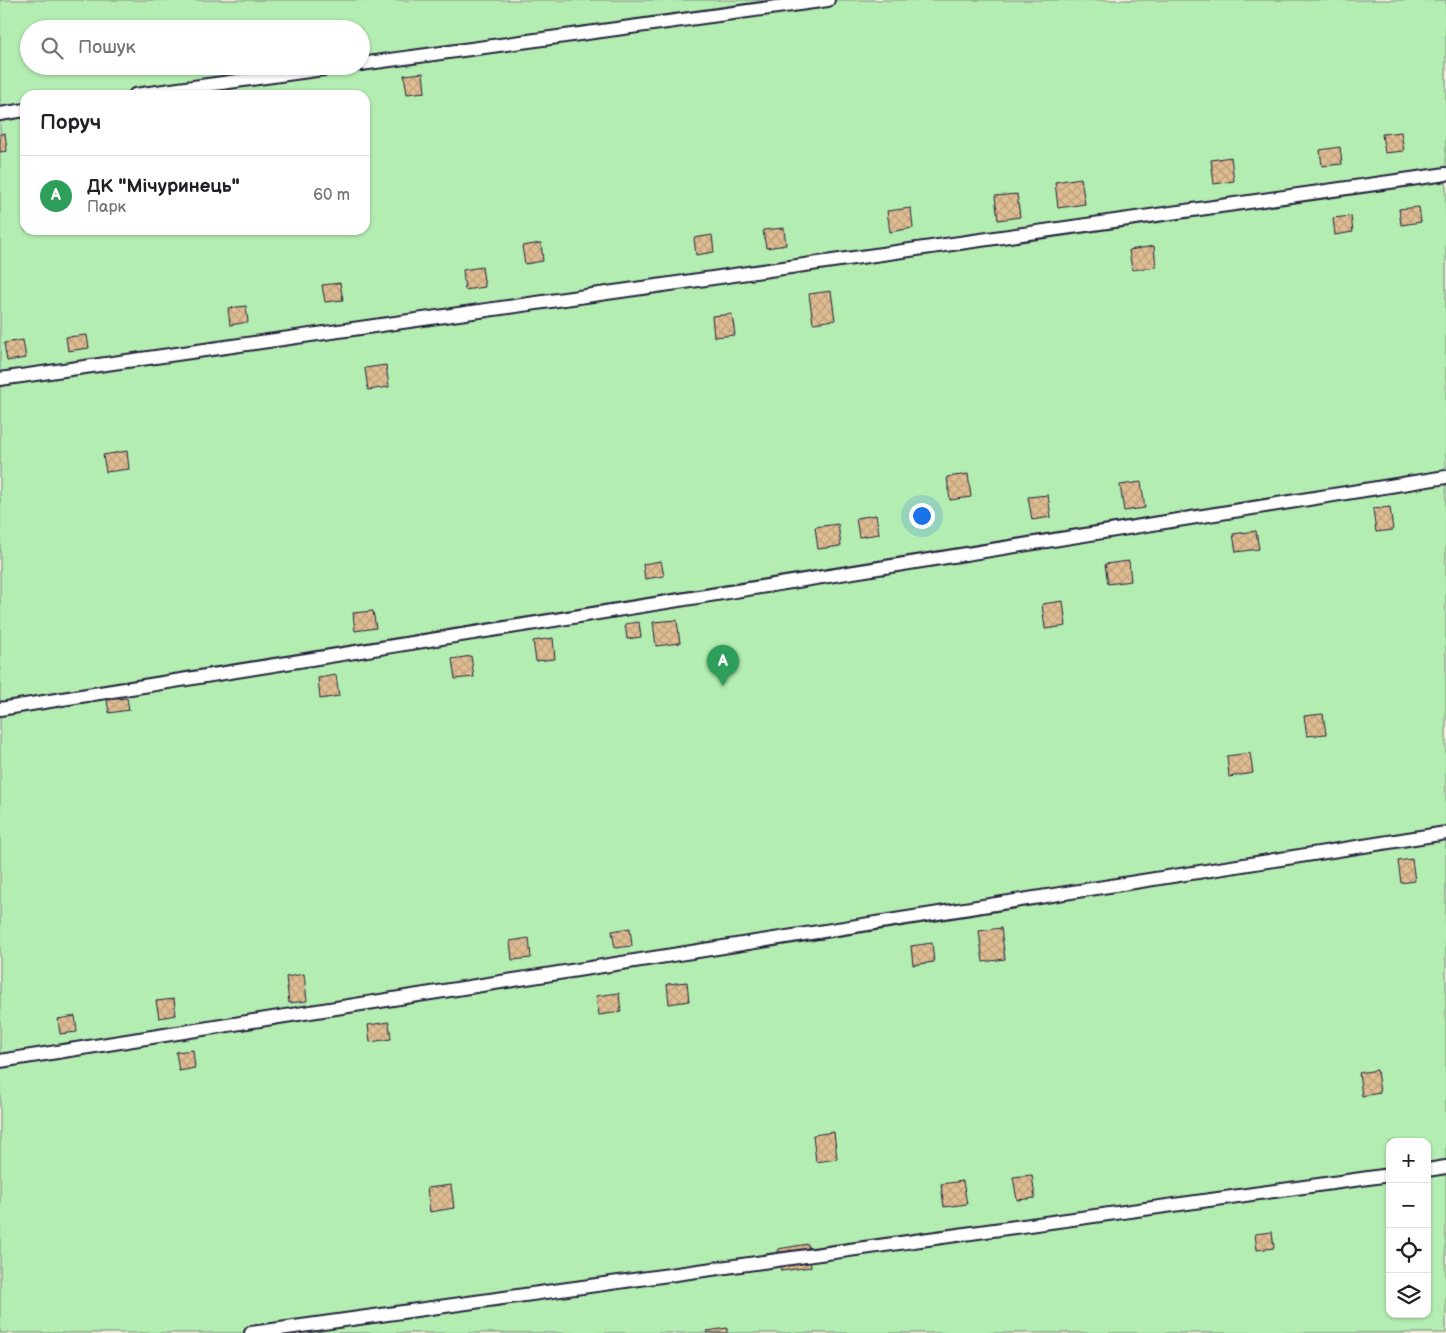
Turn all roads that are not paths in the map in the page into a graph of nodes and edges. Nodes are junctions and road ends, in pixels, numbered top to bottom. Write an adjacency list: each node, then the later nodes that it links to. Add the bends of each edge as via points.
1 (828, 0): 2 (lane)
2 (370, 63)
3 (280, 75): 4 (lane)
4 (171, 90)
5 (20, 111): 6 (lane)
6 (0, 114)
7 (1446, 174): 8 (lane)
8 (0, 379)
9 (1446, 477): 10 (lane)
10 (0, 709)
11 (1446, 833): 12 (lane)
12 (0, 1061)
13 (1446, 1167): 14 (lane)
14 (1431, 1169)
15 (1386, 1176): 16 (lane)
16 (251, 1333)

